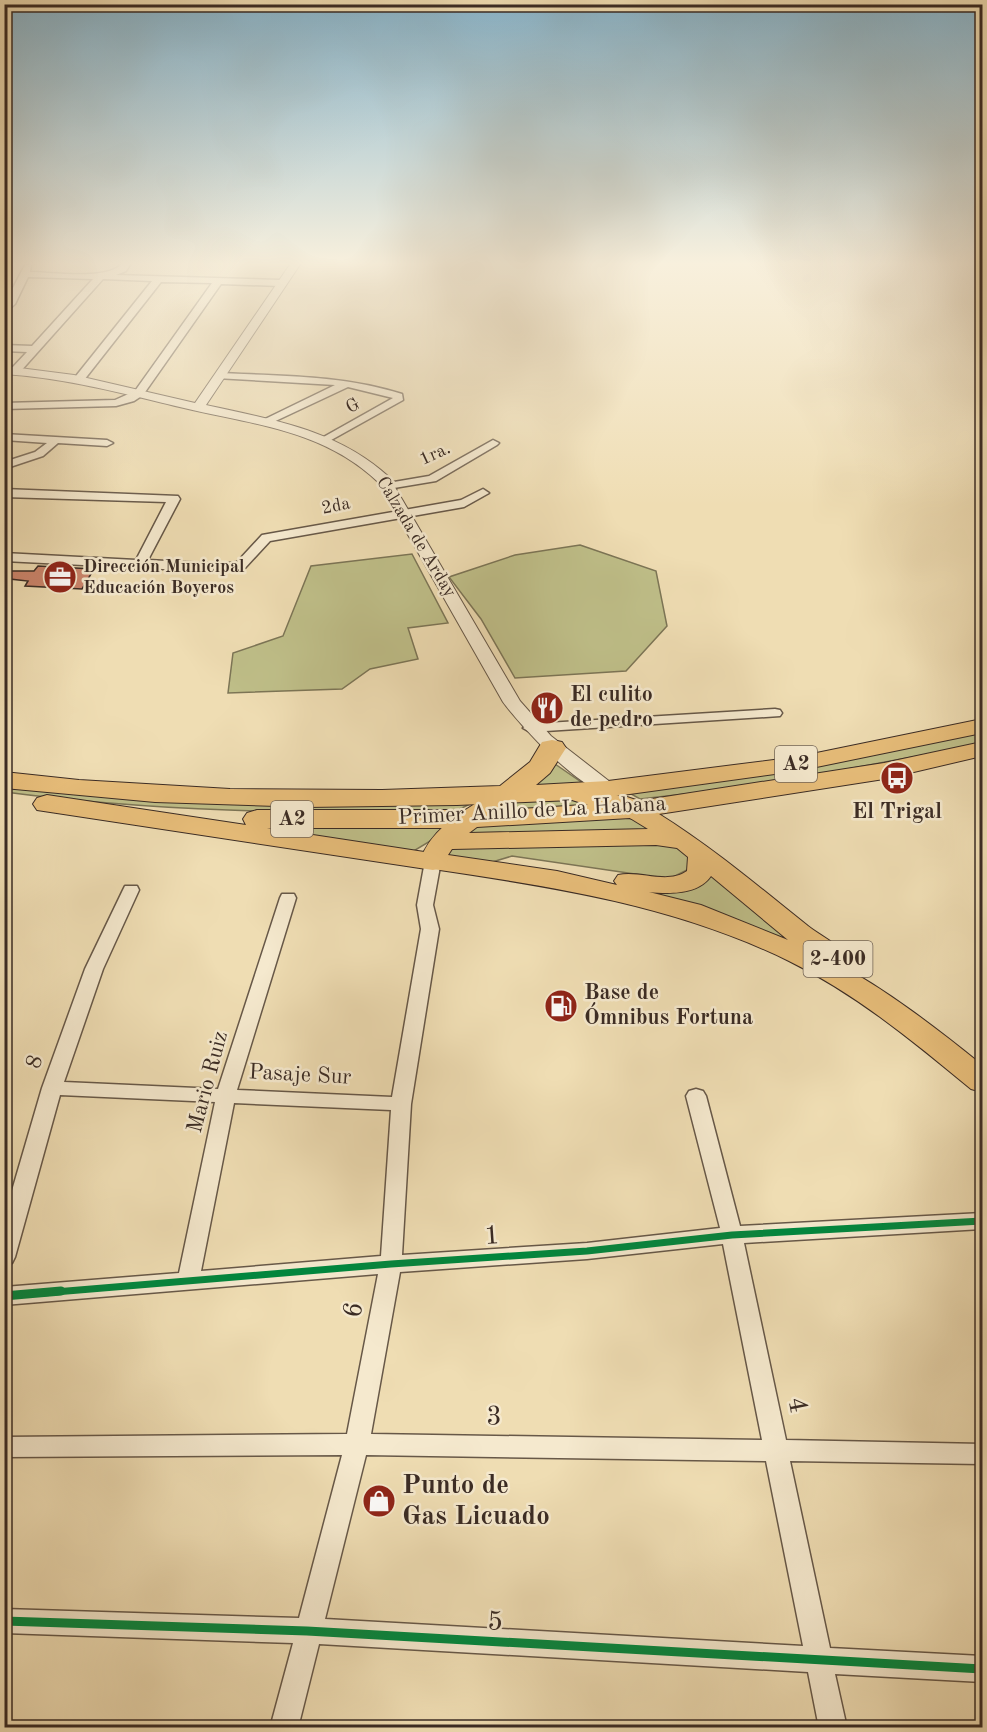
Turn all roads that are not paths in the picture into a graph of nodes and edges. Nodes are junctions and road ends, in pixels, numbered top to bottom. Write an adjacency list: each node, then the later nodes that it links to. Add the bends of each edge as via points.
1 (39, 344): 6 (street)
2 (107, 344): 9 (street)
3 (174, 344): 11 (street)
4 (241, 344): 8 (street)
5 (4, 348): 6 (street)
6 (35, 348): 7 (street)
7 (10, 371): 9 (street, Calzada de Arday)
8 (220, 376): 10 (street); 13 (street)
9 (80, 378): 11 (street, Calzada de Arday)
10 (344, 384): 14 (street); 17 (street, G, via 399,397)
11 (140, 393): 12 (street, via 116,403); 13 (street, Calzada de Arday)
12 (4, 406)
13 (200, 408): 14 (street, Calzada de Arday)
14 (267, 422): 17 (street, Calzada de Arday)
15 (4, 437): 16 (street)
16 (55, 440): 18 (street); 20 (street, via 41,454)
17 (324, 441): 21 (street, Calzada de Arday, via 375,469)
18 (107, 443)
19 (493, 443): 21 (street, 1ra., via 432,479)
20 (4, 466)
21 (388, 486): 24 (street, Calzada de Arday)
22 (4, 493): 26 (street, via 174,500)
23 (483, 493): 24 (street, 2da, via 464,503)
24 (403, 512): 26 (street, 2da, via 266,538 241,565 222,568); 29 (street, Calzada de Arday)
25 (4, 556): 26 (street)
26 (140, 564)
27 (775, 713): 29 (street)
28 (982, 726): 33 (highway, Primer Anillo de La Habana / A2, via 797,764)
29 (530, 728): 30 (street, Calzada de Arday)
30 (552, 748): 33 (street, Calzada de Arday); 35 (highway, via 540,767)
31 (982, 749): 36 (highway, Primer Anillo de La Habana / A2, via 884,771)
32 (4, 780): 35 (highway, Primer Anillo de La Habana / A2, via 132,792 248,797)
33 (608, 789): 34 (highway, A2); 38 (highway)
34 (552, 793): 35 (highway, Primer Anillo de La Habana / A2); 38 (highway, 2-400, via 586,794)
35 (507, 795): 40 (highway)
36 (720, 796): 38 (highway, Primer Anillo de La Habana / A2); 41 (highway, via 686,819 684,833)
37 (4, 799): 39 (highway, A2)
38 (633, 810): 40 (highway, Primer Anillo de La Habana / A2); 41 (highway, 2-400)
39 (113, 813): 40 (highway, Primer Anillo de La Habana / A2); 42 (highway, 2-400)
40 (472, 819): 42 (highway)
41 (693, 847): 42 (highway, via 656,837); 43 (highway, via 702,866 699,874 673,885 651,886 537,867); 46 (highway, 2-400, via 808,941 898,995)
42 (438, 851): 43 (highway, 2-400); 51 (street, 6, via 425,905 430,928)
43 (490, 869): 47 (highway, 2-400, via 557,879 692,911 798,954 913,1025)
44 (131, 890): 48 (street, 8, via 94,969)
45 (288, 898): 49 (street, Mario Ruiz)
46 (982, 1058)
47 (982, 1081)
48 (52, 1088): 49 (street, Pasaje Sur); 54 (street, 8)
49 (226, 1095): 51 (street, Pasaje Sur); 56 (street, Mario Ruiz)
50 (696, 1096): 53 (street, 4)
51 (401, 1104): 55 (street, 6)
52 (982, 1221): 53 (street, 1)
53 (732, 1235): 55 (street, 1, via 587,1251); 60 (street, 4)
54 (4, 1257)
55 (391, 1264): 56 (street, 1); 58 (street, 6)
56 (188, 1281): 57 (street, 1)
57 (4, 1296)
58 (357, 1444): 59 (street, 3); 60 (street, 3); 63 (street, 6)
59 (4, 1448)
60 (776, 1452): 61 (street, 3); 64 (street, 4)
61 (982, 1454)
62 (4, 1621): 63 (street, 5)
63 (307, 1631): 64 (street, 5); 66 (street, 6)
64 (820, 1659): 65 (street, 5); 67 (street, 4)
65 (982, 1669)
66 (284, 1728)
67 (833, 1728)

